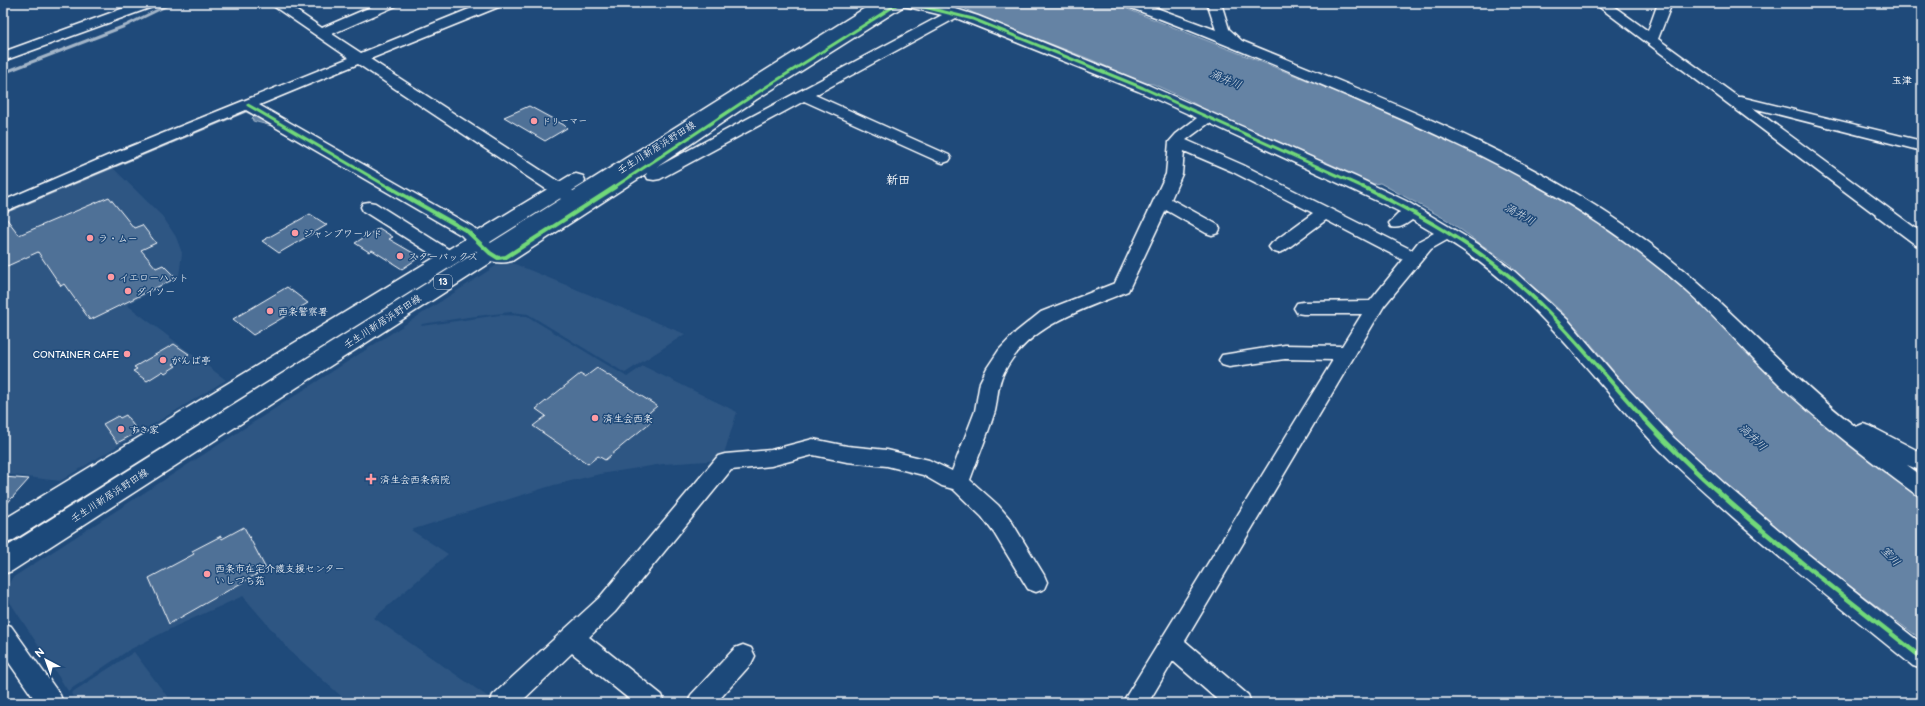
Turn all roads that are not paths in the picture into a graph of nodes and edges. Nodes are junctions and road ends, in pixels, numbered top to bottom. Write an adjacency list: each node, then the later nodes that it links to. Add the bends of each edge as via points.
1 (150, 3): 19 (street)
2 (276, 3): 16 (street)
3 (391, 3): 16 (street)
4 (455, 3): 15 (street)
5 (496, 3): 15 (street)
6 (858, 3): 28 (main road, 壬生川新居浜野田線 / 13)
7 (884, 3): 28 (main road, 壬生川新居浜野田線 / 13)
8 (899, 3): 35 (street)
9 (908, 3): 14 (street)
10 (1131, 3): 18 (street)
11 (1214, 3): 18 (street, via 1219,12 1218,20 1223,33 1244,45)
12 (1601, 3): 17 (street)
13 (1665, 3): 17 (street)
14 (956, 13): 21 (street); 24 (street, via 1093,67)
15 (471, 14): 20 (street)
16 (322, 33): 20 (street)
17 (1651, 40): 22 (street)
18 (1244, 48): 47 (street, via 1467,141 1518,166 1593,211 1630,237 1704,297)
19 (3, 57)
20 (359, 58): 23 (street); 28 (street)
21 (803, 95): 27 (street); 35 (street, via 562,225)
22 (1731, 99): 26 (street); 38 (street)
23 (248, 104): 30 (street); 39 (street, via 467,231)
24 (1207, 117): 25 (street); 32 (street, via 1350,181)
25 (1177, 142): 29 (street, via 1174,174); 33 (street, via 1237,168)
26 (1922, 146)
27 (943, 158)
28 (566, 195): 39 (main road, 壬生川新居浜野田線 / 13)
29 (1162, 200): 36 (street); 49 (street, via 1122,286 1044,320 1028,331 994,371 989,383 986,412)
30 (3, 207)
31 (368, 207): 41 (street)
32 (1412, 212): 34 (street); 37 (street)
33 (1325, 213): 40 (street); 42 (street)
34 (1396, 223)
35 (550, 228): 39 (street, via 506,257 498,258)
36 (1212, 229)
37 (1448, 233): 42 (street, via 1425,245); 58 (street, via 1508,275 1532,297 1582,347 1607,379 1667,444 1718,491 1792,555)
38 (1922, 240)
39 (483, 247): 41 (main road, 壬生川新居浜野田線 / 13); 52 (main road, 壬生川新居浜野田線 / 13)
40 (1278, 247)
41 (450, 258): 51 (main road, 壬生川新居浜野田線 / 13)
42 (1414, 258): 43 (street)
43 (1374, 307): 44 (street); 45 (street)
44 (1303, 308)
45 (1346, 353): 46 (street, via 1285,352); 56 (street)
46 (1229, 360)
47 (1830, 418): 48 (street, via 1848,424); 50 (street)
48 (1922, 463)
49 (959, 482): 53 (street, via 1002,526); 55 (street, via 949,480 929,468 908,462 813,447 771,458 725,462 607,605)
50 (1922, 487)
51 (3, 532)
52 (3, 563)
53 (1036, 582)
54 (3, 634): 60 (street)
55 (572, 638): 59 (street); 61 (street)
56 (1170, 644): 63 (street); 64 (street)
57 (743, 656): 62 (street)
58 (1922, 658)
59 (504, 702)
60 (51, 703)
61 (653, 703)
62 (700, 703)
63 (1134, 703)
64 (1239, 703)

